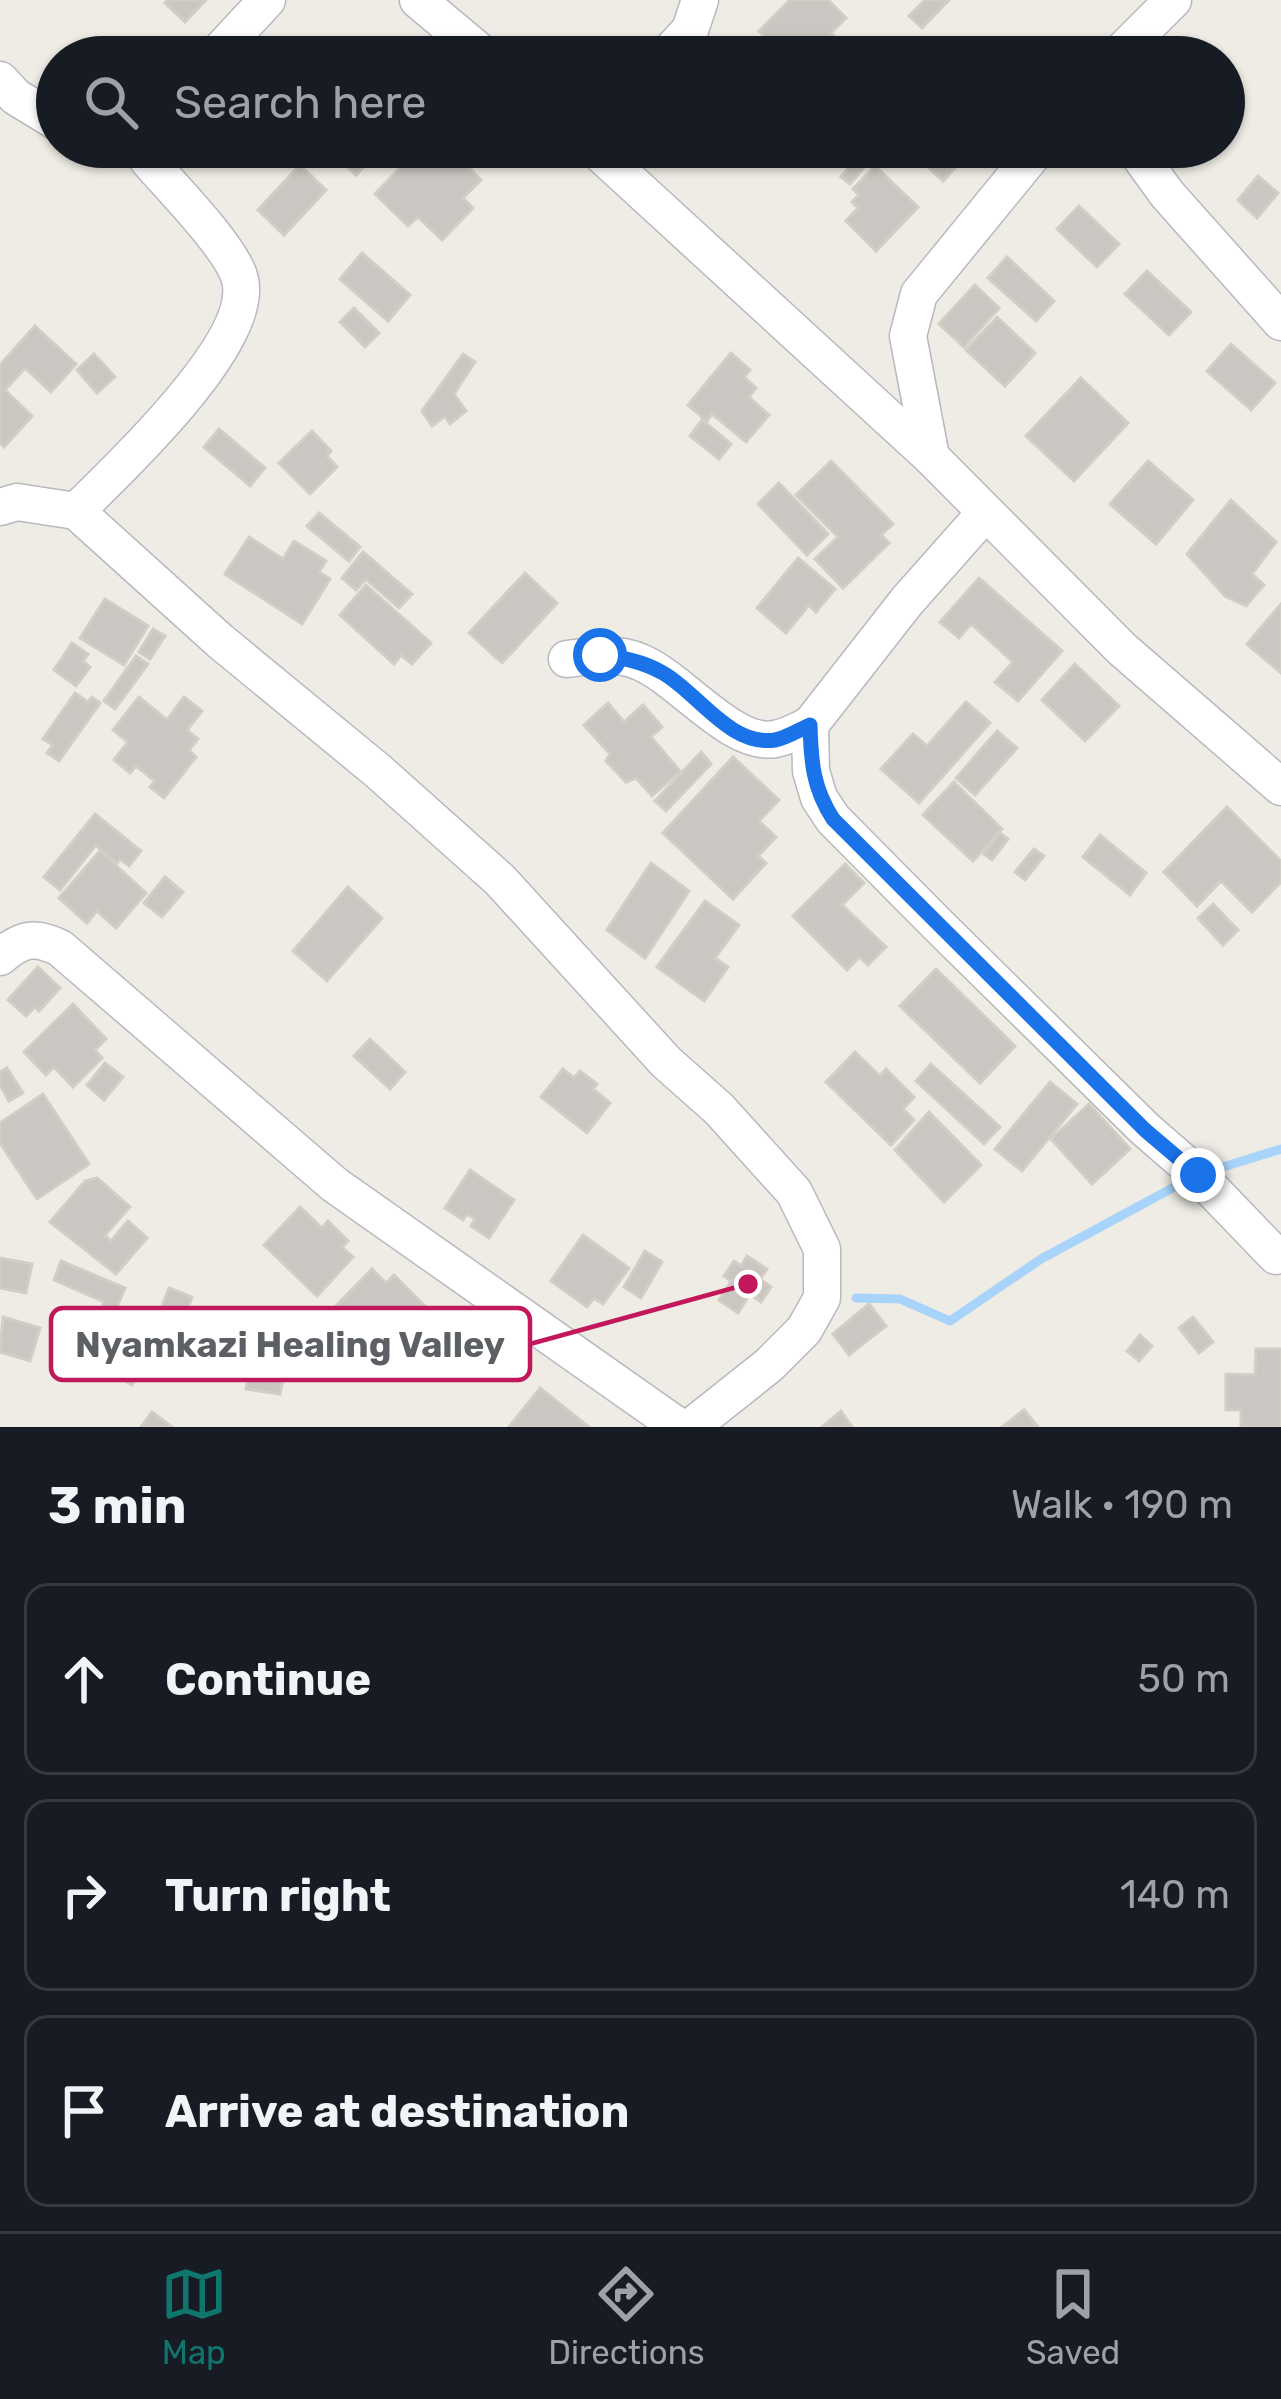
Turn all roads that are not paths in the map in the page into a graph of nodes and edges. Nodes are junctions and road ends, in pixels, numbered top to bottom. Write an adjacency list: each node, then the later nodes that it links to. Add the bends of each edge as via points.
1 (267, 0): 5 (street)
2 (418, 0): 6 (street)
3 (700, 0): 7 (street)
4 (1164, 3): 8 (street)
5 (234, 36)
6 (461, 36)
7 (684, 36)
8 (1138, 36)
9 (0, 80): 10 (street)
10 (36, 109)
11 (155, 168): 18 (street, via 224,250 240,278 238,313 182,405)
12 (616, 168): 16 (street)
13 (1022, 168): 16 (street, via 919,294 908,337)
14 (1148, 168): 15 (street)
15 (1281, 322)
16 (932, 457): 19 (street)
17 (0, 507): 18 (street)
18 (76, 511): 26 (street, via 500,880 794,1192 822,1249 821,1298 804,1330 769,1365)
19 (985, 513): 21 (street); 22 (street, via 1122,649)
20 (567, 659): 21 (street, via 635,659 746,735 772,740)
21 (810, 725): 24 (street, via 811,771 833,819)
22 (1281, 788)
23 (0, 957): 25 (street, via 32,939 60,948 334,1184)
24 (1276, 1256)
25 (679, 1427)
26 (691, 1427)

